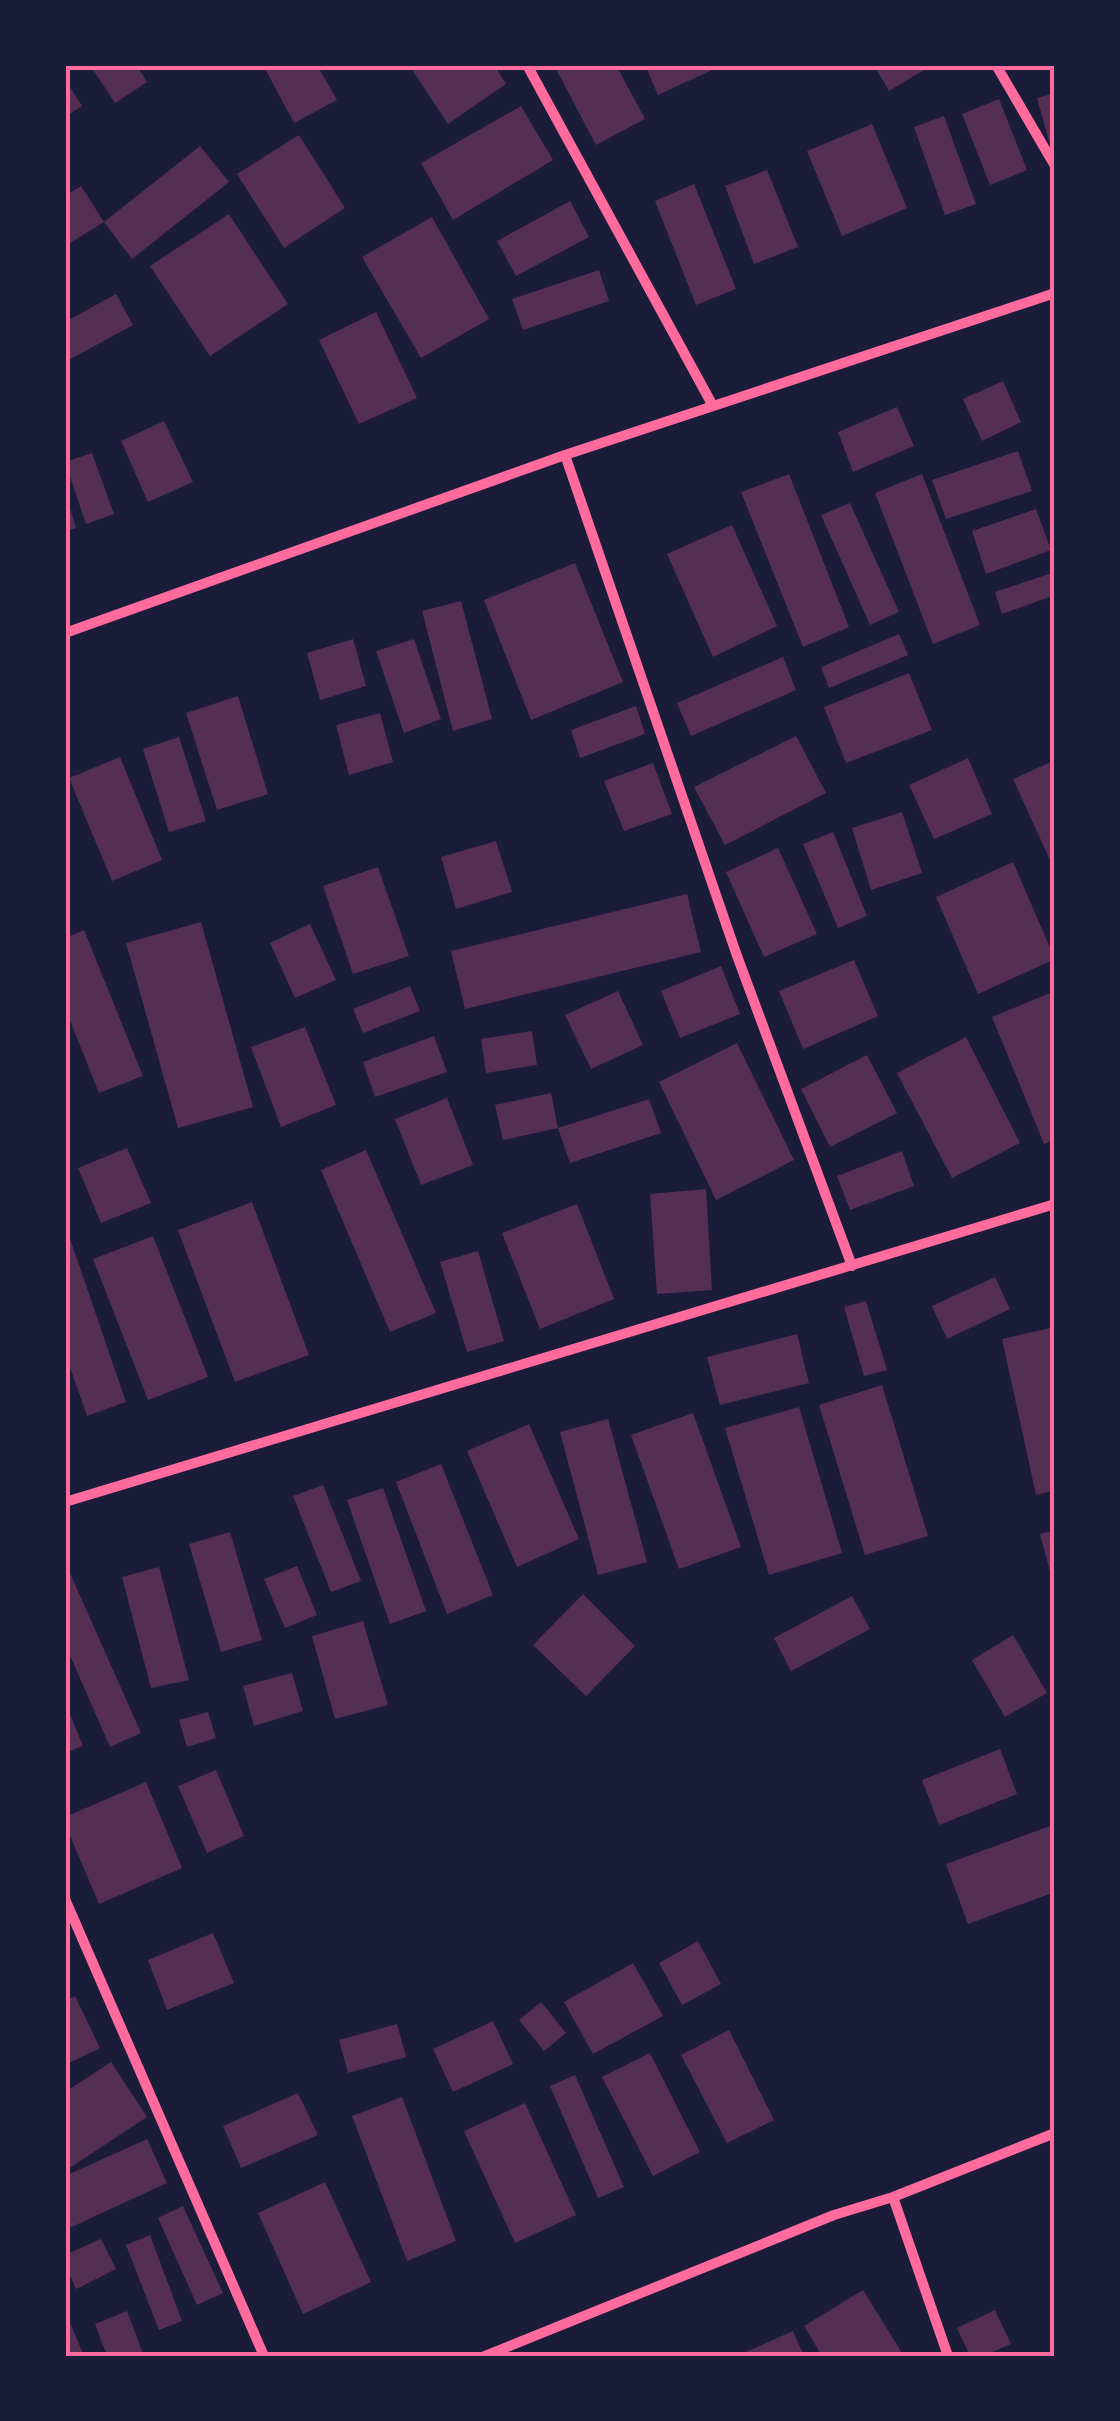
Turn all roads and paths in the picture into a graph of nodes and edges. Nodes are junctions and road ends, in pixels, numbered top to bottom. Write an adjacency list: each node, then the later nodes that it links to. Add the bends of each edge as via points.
1 (528, 65): 5 (street)
2 (996, 65): 3 (street)
3 (1055, 166)
4 (1055, 293): 5 (street)
5 (713, 406): 6 (street)
6 (565, 455): 7 (street); 9 (street)
7 (65, 633)
8 (1055, 1204): 9 (street)
9 (852, 1266): 10 (street)
10 (65, 1502)
11 (65, 1898): 14 (street)
12 (1055, 2133): 13 (street)
13 (893, 2197): 15 (street); 16 (street)
14 (264, 2356)
15 (485, 2356)
16 (948, 2356)

